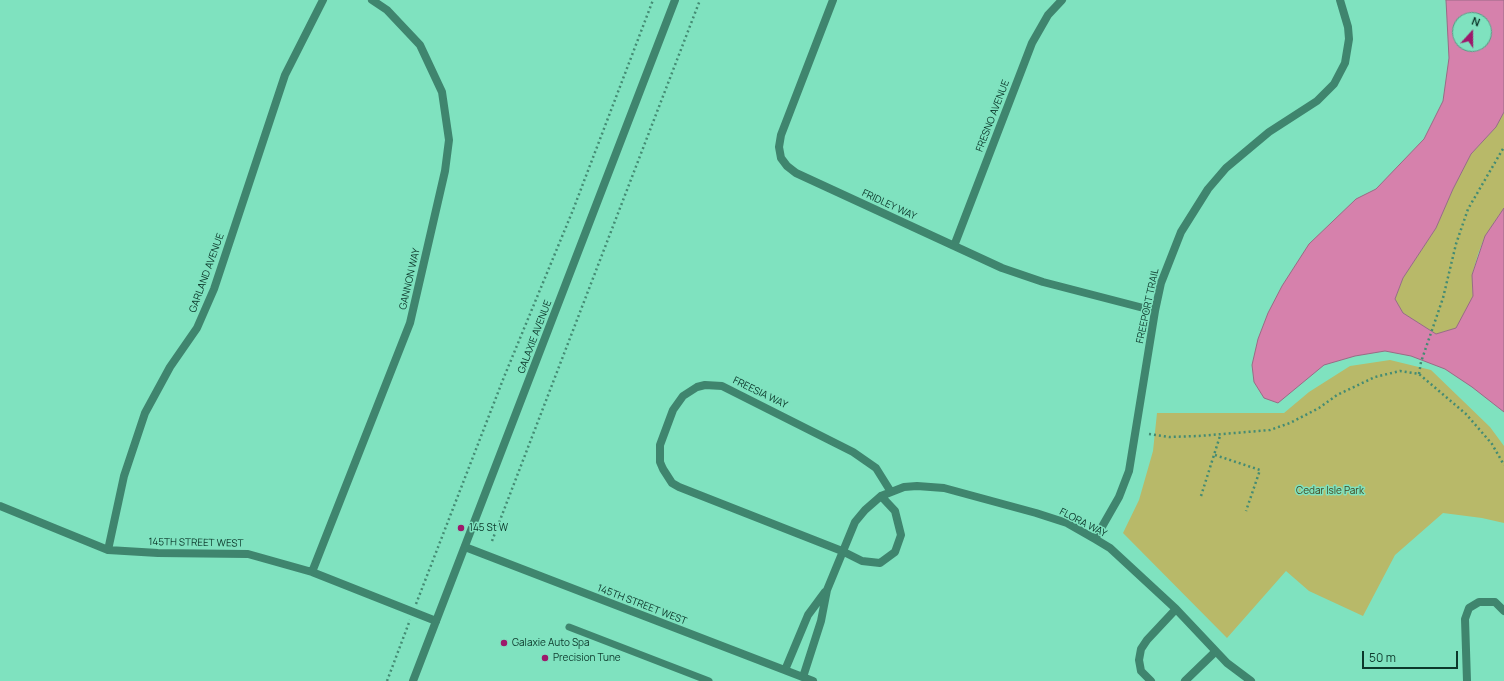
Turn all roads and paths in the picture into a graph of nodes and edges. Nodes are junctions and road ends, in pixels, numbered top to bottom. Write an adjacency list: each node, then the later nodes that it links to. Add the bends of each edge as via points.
1 (323, 0): 25 (street, GARLAND AVENUE, via 285,75 214,288 197,328 170,367 145,413 124,476)
2 (372, 0): 27 (street, GANNON WAY, via 387,10 420,45 442,92 449,140 445,171 410,323)
3 (653, 0): 31 (path, via 573,210 504,377)
4 (676, 0): 24 (street, GALAXIE AVENUE)
5 (700, 0): 23 (path)
6 (833, 0): 10 (street, FRIDLEY WAY, via 781,135 781,158 796,173)
7 (1062, 0): 10 (street, FRESNO AVENUE, via 1048,15 1032,43)
8 (1340, 0): 11 (street, FREEPORT TRAIL, via 1349,39 1347,57 1341,74 1327,92 1246,150 1208,188 1180,232 1169,257)
9 (1504, 147): 12 (path, via 1468,209)
10 (954, 246): 11 (street, FRIDLEY WAY, via 1002,268 1043,282)
11 (1155, 310): 22 (street, FREEPORT TRAIL, via 1129,471 1119,497)
12 (1419, 374): 14 (path, via 1400,371 1375,377 1337,394 1319,408 1290,423 1270,430); 16 (path, via 1474,422 1492,444)
13 (1149, 434): 14 (path, via 1169,437)
14 (1220, 436): 15 (path)
15 (1215, 455): 19 (path); 21 (path, via 1260,470)
16 (1504, 465)
17 (891, 492): 18 (street, FLORA WAY); 22 (street, FLORA WAY, via 917,486 944,488 1036,513 1066,524); 26 (street, FREESIA WAY, via 876,468 865,459 730,389 705,385 683,396 674,410 660,445 660,462 672,482 686,491)
18 (881, 496): 26 (street, FLORA WAY, via 855,522); 26 (street, via 895,511 901,535 895,552 880,563 862,561)
19 (1201, 496)
20 (0, 506): 25 (street, 145TH STREET WEST)
21 (1246, 511)
22 (1095, 539): 29 (street, FLORA WAY, via 1110,548)
23 (492, 541)
24 (465, 547): 32 (street, GALAXIE AVENUE); 35 (street, 145TH STREET WEST)
25 (108, 550): 27 (street, 145TH STREET WEST, via 158,554 248,554)
26 (842, 551): 28 (street, FLORA WAY)
27 (312, 572): 31 (street, 145TH STREET WEST)
28 (827, 590): 35 (street, FLORA WAY, via 808,615); 36 (street, FLORA WAY)
29 (1176, 609): 34 (street, FLORA WAY); 40 (street, via 1141,649 1141,670)
30 (1504, 611): 43 (street, via 1495,602 1479,602 1469,608 1465,619)
31 (413, 612): 32 (street, 145TH STREET WEST); 37 (path)
32 (436, 621): 38 (street, GALAXIE AVENUE)
33 (569, 627): 39 (lane)
34 (1215, 652): 41 (street); 42 (street, FLORA WAY)
35 (785, 670): 36 (street, 145TH STREET WEST)
36 (808, 680)
37 (387, 681)
38 (413, 681)
39 (709, 681)
40 (1151, 681)
41 (1185, 681)
42 (1251, 681)
43 (1467, 681)

